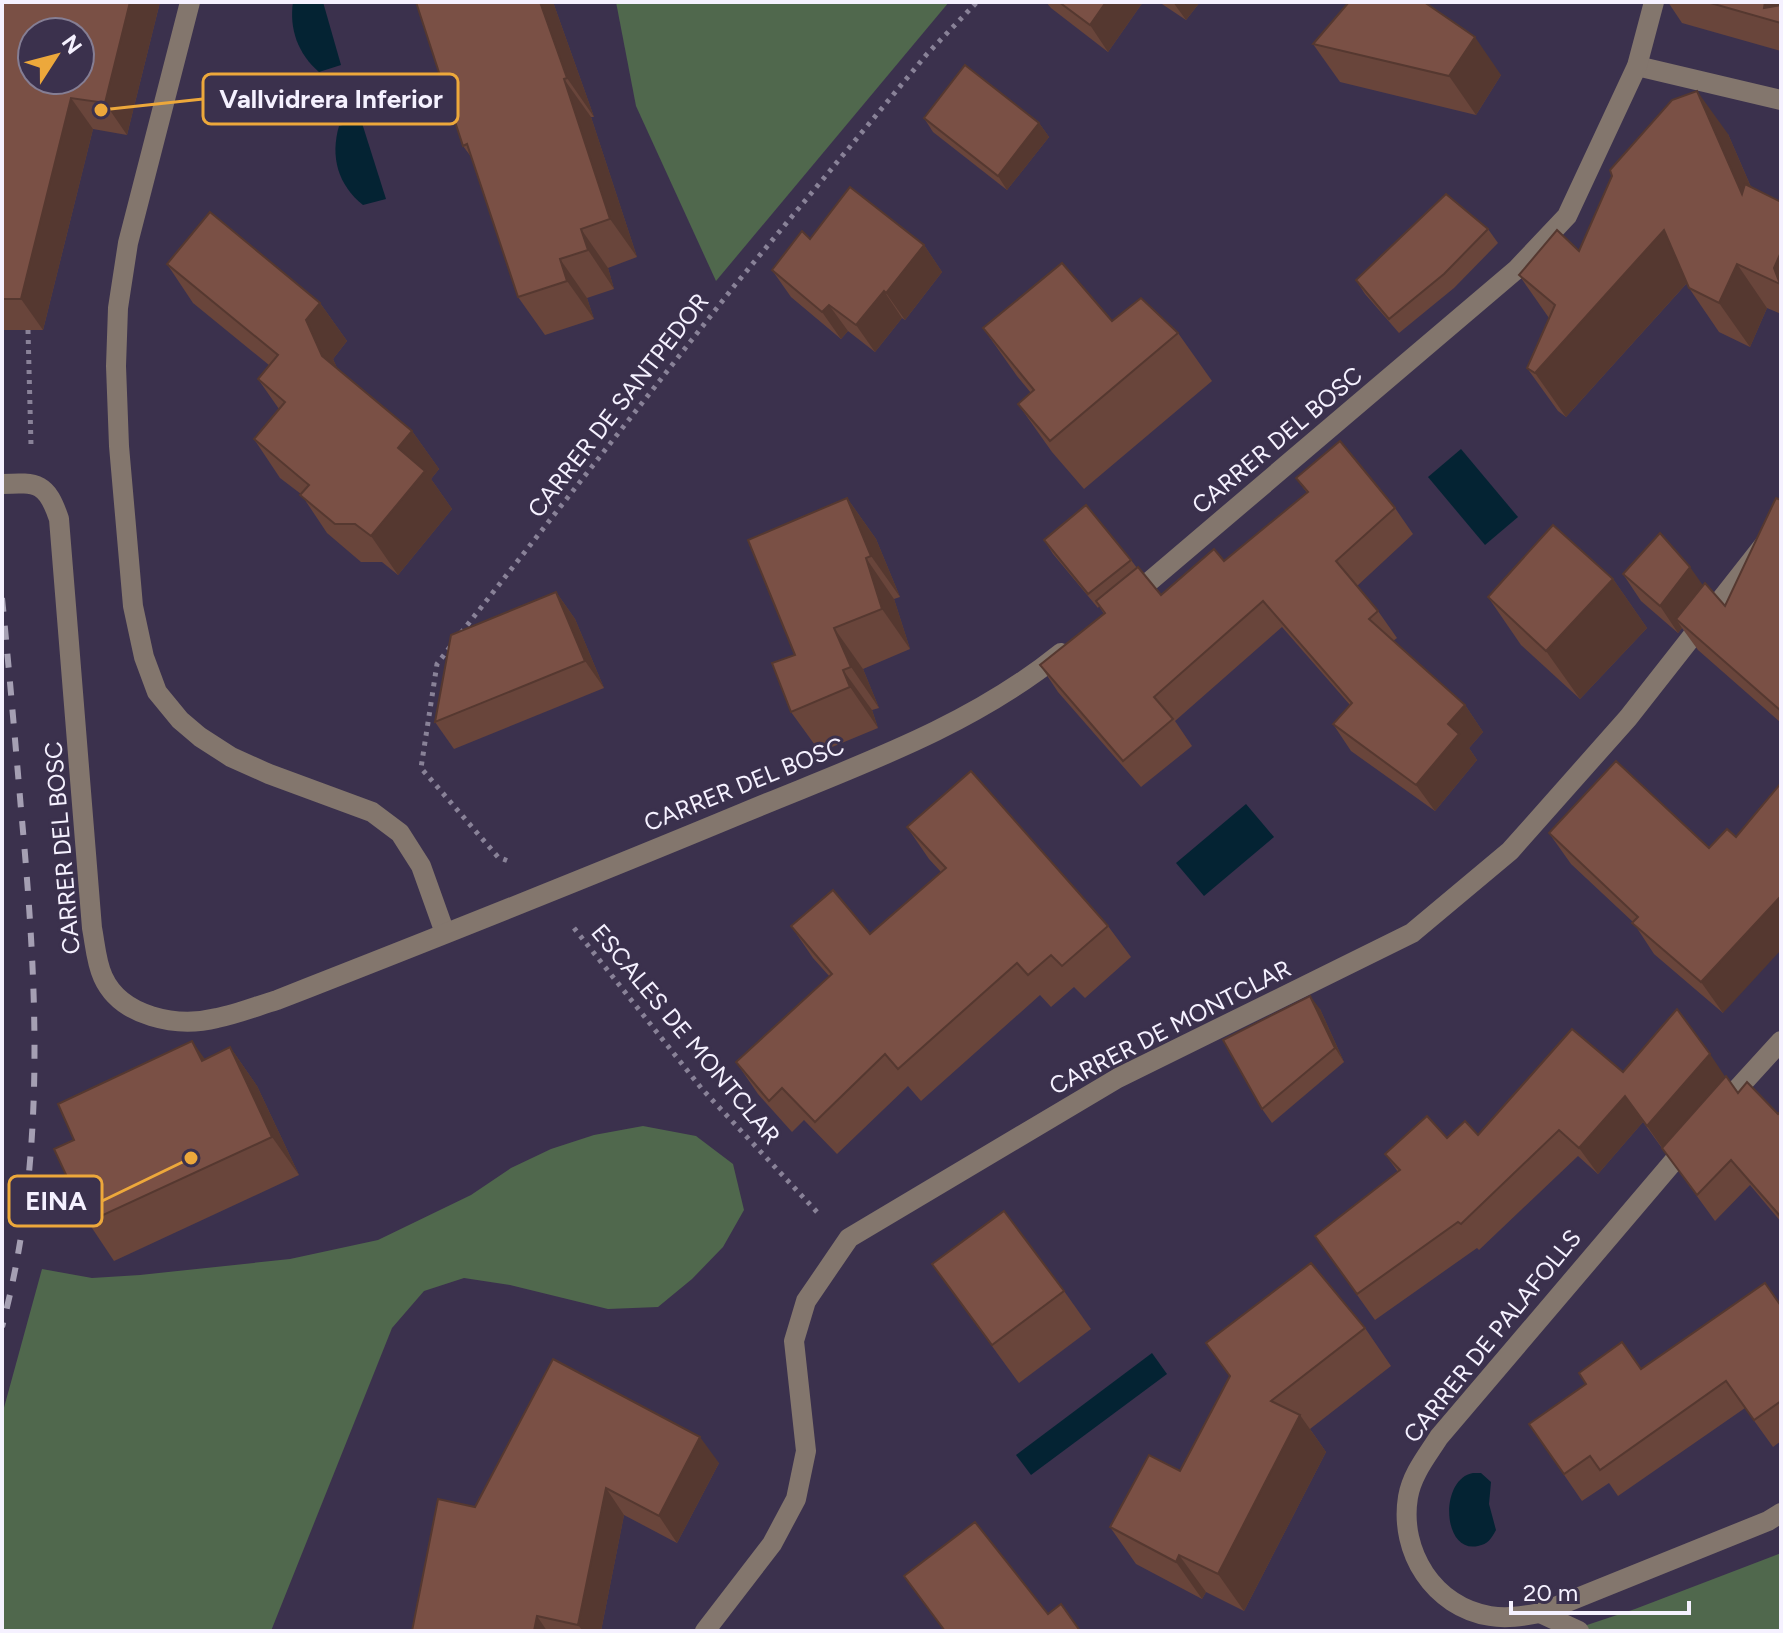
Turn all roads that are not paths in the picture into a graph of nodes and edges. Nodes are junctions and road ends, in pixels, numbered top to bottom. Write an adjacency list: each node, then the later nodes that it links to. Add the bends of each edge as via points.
1 (190, 2): 9 (street, via 128,243 118,308 119,446 133,606 144,657 157,692 200,737 269,774 372,812 400,833 421,866)
2 (1654, 2): 3 (street, CARRER DEL BOSC)
3 (1637, 66): 4 (street); 7 (street, CARRER DEL BOSC, via 1567,216 1517,269)
4 (1781, 100)
5 (2, 484): 9 (street, CARRER DEL BOSC, via 43,487 59,519 92,928 101,974 111,991 145,1015 214,1019 277,1000)
6 (1781, 511): 13 (street, CARRER DE MONTCLAR, via 1767,541 1628,718 1510,851 1412,933 1118,1078 849,1238 806,1301 794,1341 806,1451 796,1499 772,1544)
7 (1111, 613)
8 (1076, 641): 9 (street, CARRER DEL BOSC, via 1005,695 924,738)
9 (445, 933)
10 (1781, 1041): 12 (street, CARRER DE PALAFOLLS, via 1439,1437 1416,1473 1406,1517 1409,1541 1429,1581 1468,1610 1492,1616)
11 (1781, 1513): 12 (street, CARRER DE PALAFOLLS)
12 (1540, 1613): 14 (street)
13 (705, 1631)
14 (1579, 1631)

